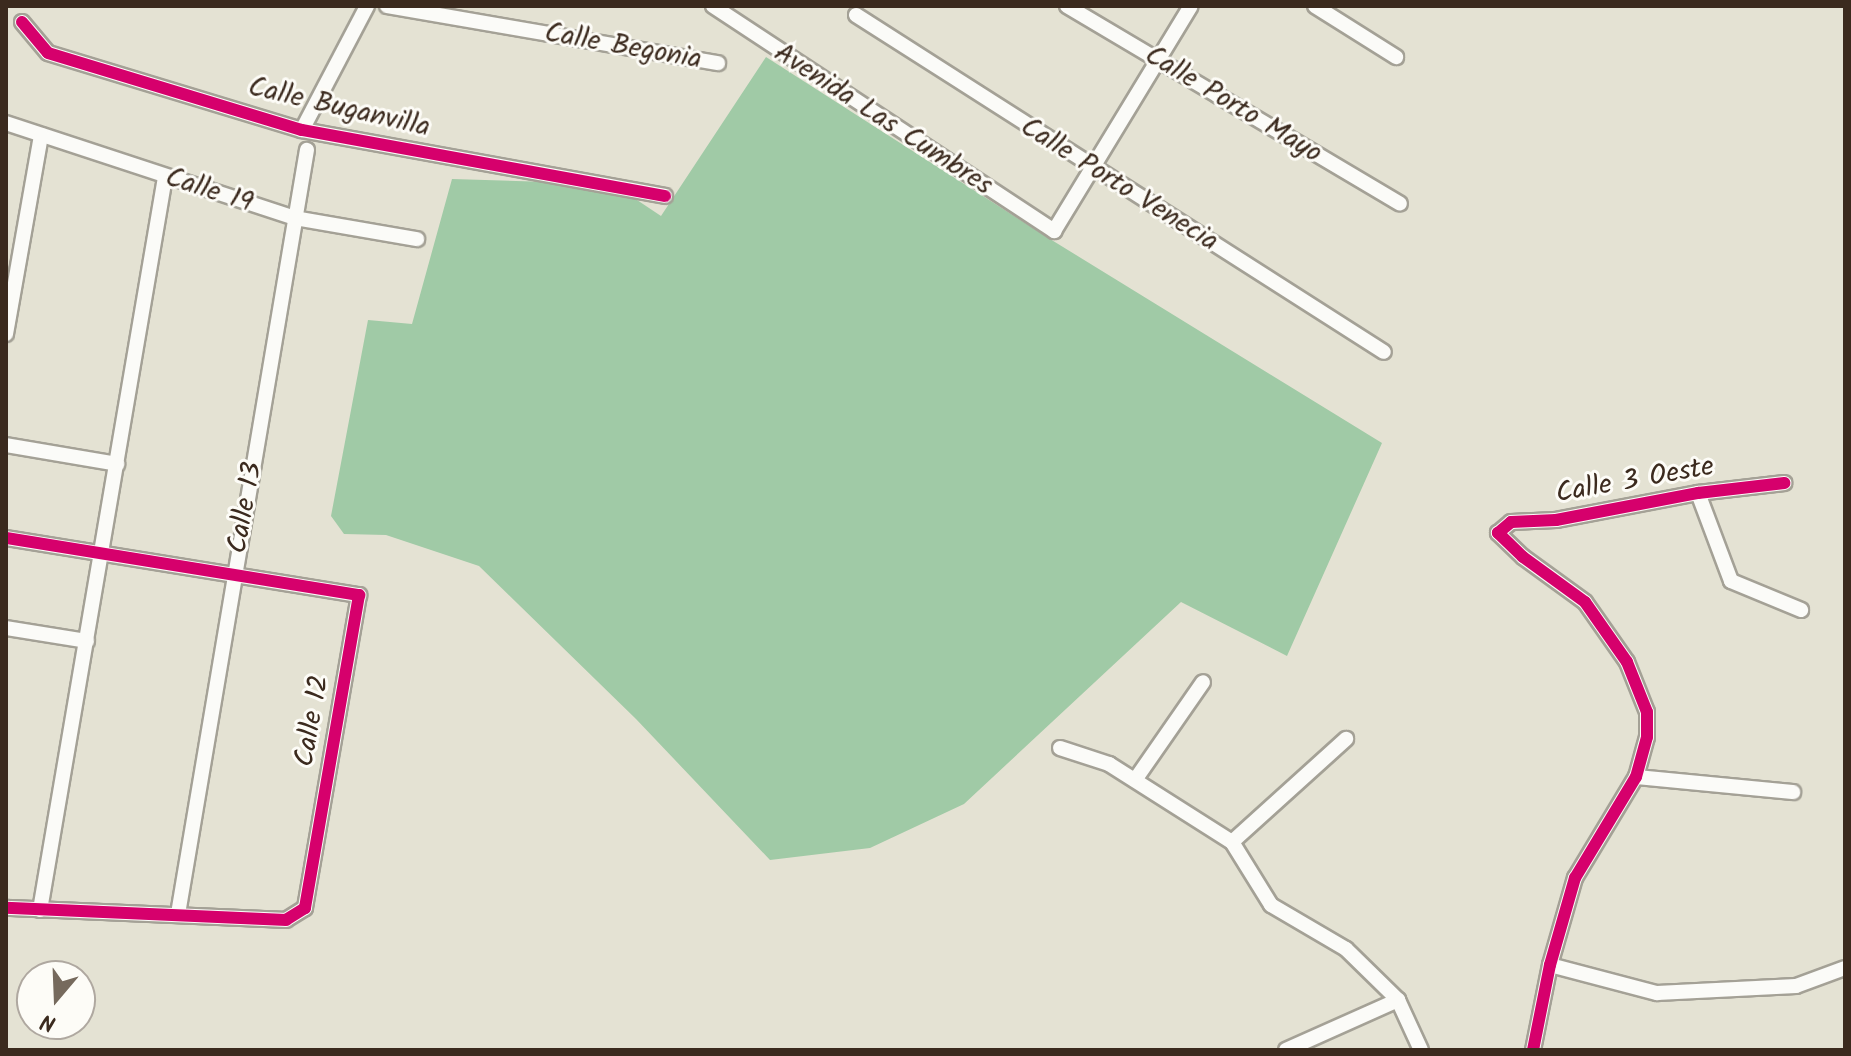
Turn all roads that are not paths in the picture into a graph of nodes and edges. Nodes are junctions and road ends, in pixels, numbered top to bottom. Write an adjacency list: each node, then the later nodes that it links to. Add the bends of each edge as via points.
1 (367, 6): 13 (street)
2 (387, 6): 11 (street, Calle Begonia)
3 (713, 6): 16 (street, Avenida Las Cumbres, via 1054,231)
4 (1067, 6): 10 (street, Calle Porto Mayo)
5 (1191, 6): 10 (street)
6 (1315, 6): 9 (street)
7 (856, 15): 16 (street, Calle Porto Venecia)
8 (22, 22): 13 (street, Calle Buganvilla, via 48,53)
9 (1396, 57)
10 (1159, 59): 16 (street); 19 (street, Calle Porto Mayo)
11 (718, 63)
12 (6, 123): 14 (street, Calle 19)
13 (302, 130): 18 (street, Calle Buganvilla)
14 (41, 135): 17 (street, Calle 19); 22 (street)
15 (307, 150): 20 (street, Calle 13)
16 (1092, 168): 23 (street, Calle Porto Venecia)
17 (165, 177): 20 (street, Calle 19); 25 (street)
18 (665, 196)
19 (1400, 204)
20 (295, 218): 21 (street, Calle 19); 30 (street, Calle 13)
21 (417, 239)
22 (6, 334)
23 (1384, 352)
24 (6, 445): 25 (street)
25 (117, 464): 29 (street)
26 (1784, 483): 27 (street, Calle 3 Oeste)
27 (1698, 493): 31 (street, via 1731,581); 37 (street, Calle 3 Oeste, via 1556,520 1511,522 1498,533 1585,602 1627,662 1647,712 1647,737)
28 (6, 538): 29 (street, Calle 12)
29 (102, 552): 30 (street, Calle 12); 33 (street)
30 (235, 575): 43 (street, Calle 13); 43 (street, Calle 12, via 359,595 357,611 305,908 286,920)
31 (1801, 610)
32 (6, 628): 33 (street)
33 (87, 641): 42 (street)
34 (1203, 682): 38 (street)
35 (1346, 739): 40 (street)
36 (1060, 748): 38 (street, via 1109,764)
37 (1636, 777): 39 (street); 44 (street, via 1575,878)
38 (1135, 780): 40 (street)
39 (1793, 792)
40 (1232, 842): 46 (street, via 1271,905 1346,949)
41 (6, 908): 42 (street, Calle 12)
42 (40, 910): 43 (street, Calle 12)
43 (178, 914)
44 (1550, 965): 45 (street, via 1657,993 1796,986); 49 (street)
45 (1845, 968)
46 (1398, 1000): 47 (street); 48 (street)
47 (1286, 1050)
48 (1421, 1050)
49 (1533, 1050)

